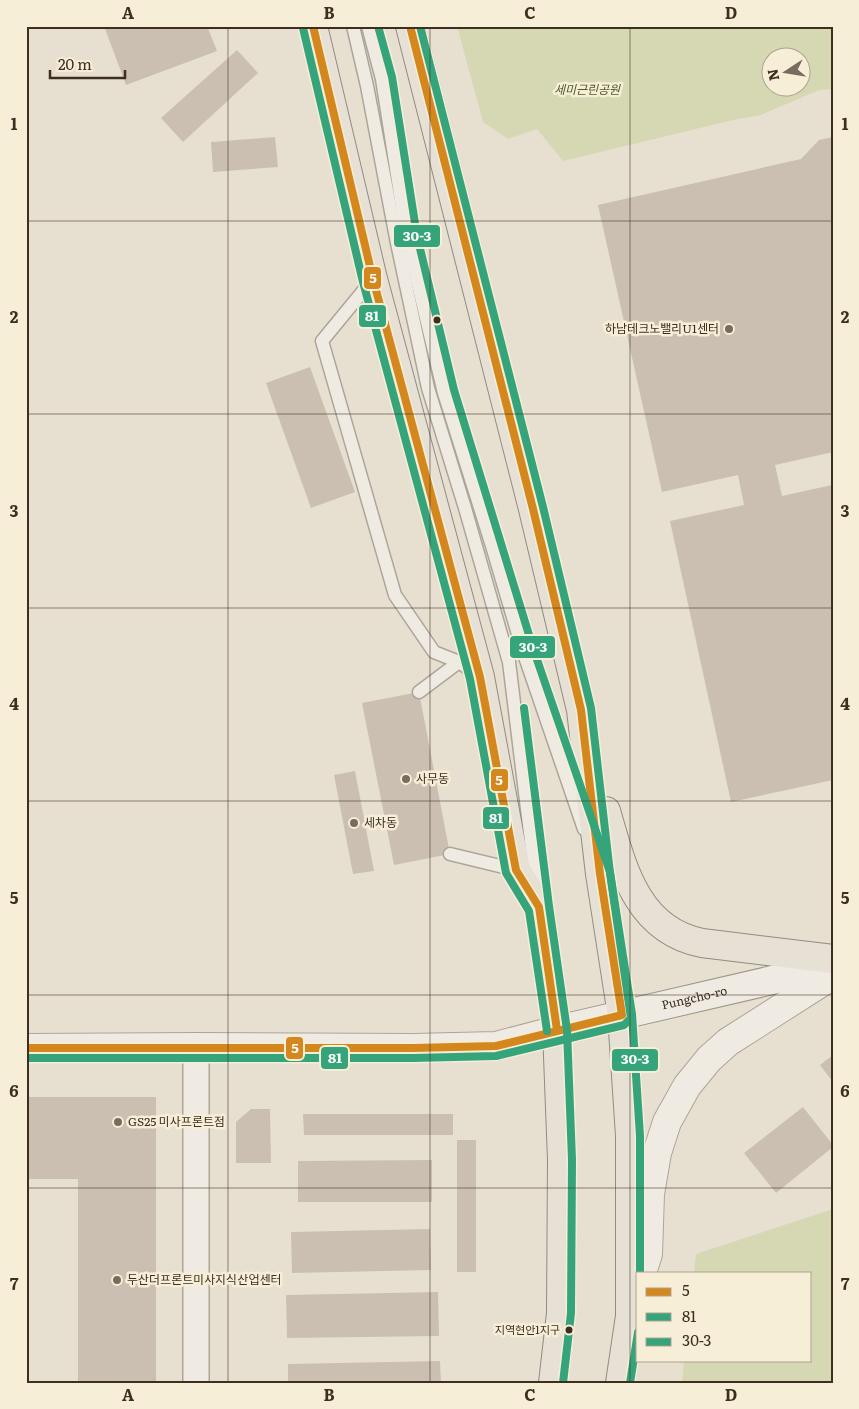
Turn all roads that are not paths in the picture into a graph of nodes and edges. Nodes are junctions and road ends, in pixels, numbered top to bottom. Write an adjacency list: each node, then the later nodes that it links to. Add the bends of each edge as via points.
1 (313, 26): 5 (main road)
2 (353, 26): 12 (lane, via 428,388 508,662)
3 (368, 26): 11 (lane, via 382,79 407,238 444,393 523,651)
4 (410, 26): 8 (main road)
5 (373, 279): 6 (main road); 6 (lane, via 322,341 395,595 434,652)
6 (469, 669): 7 (lane); 10 (main road)
7 (418, 692)
8 (581, 710): 11 (main road); 13 (main road, via 623,869 632,888 663,926 687,940 702,943)
9 (450, 854): 10 (lane)
10 (516, 870): 12 (main road)
11 (600, 874): 16 (main road)
12 (539, 907): 17 (main road)
13 (833, 959)
14 (833, 966): 16 (street, Pungcho-ro)
15 (833, 975): 20 (street, via 728,1042 687,1086 667,1122 656,1153 650,1194 648,1254)
16 (622, 1015): 17 (street, Pungcho-ro); 22 (main road, via 630,1136)
17 (557, 1030): 18 (street, Pungcho-ro, via 496,1046); 24 (main road, via 562,1160 561,1313)
18 (196, 1047): 19 (street, Pungcho-ro); 23 (street)
19 (26, 1048)
20 (642, 1272)
21 (636, 1295): 22 (street)
22 (630, 1316): 25 (main road)
23 (196, 1383)
24 (553, 1383)
25 (620, 1383)

